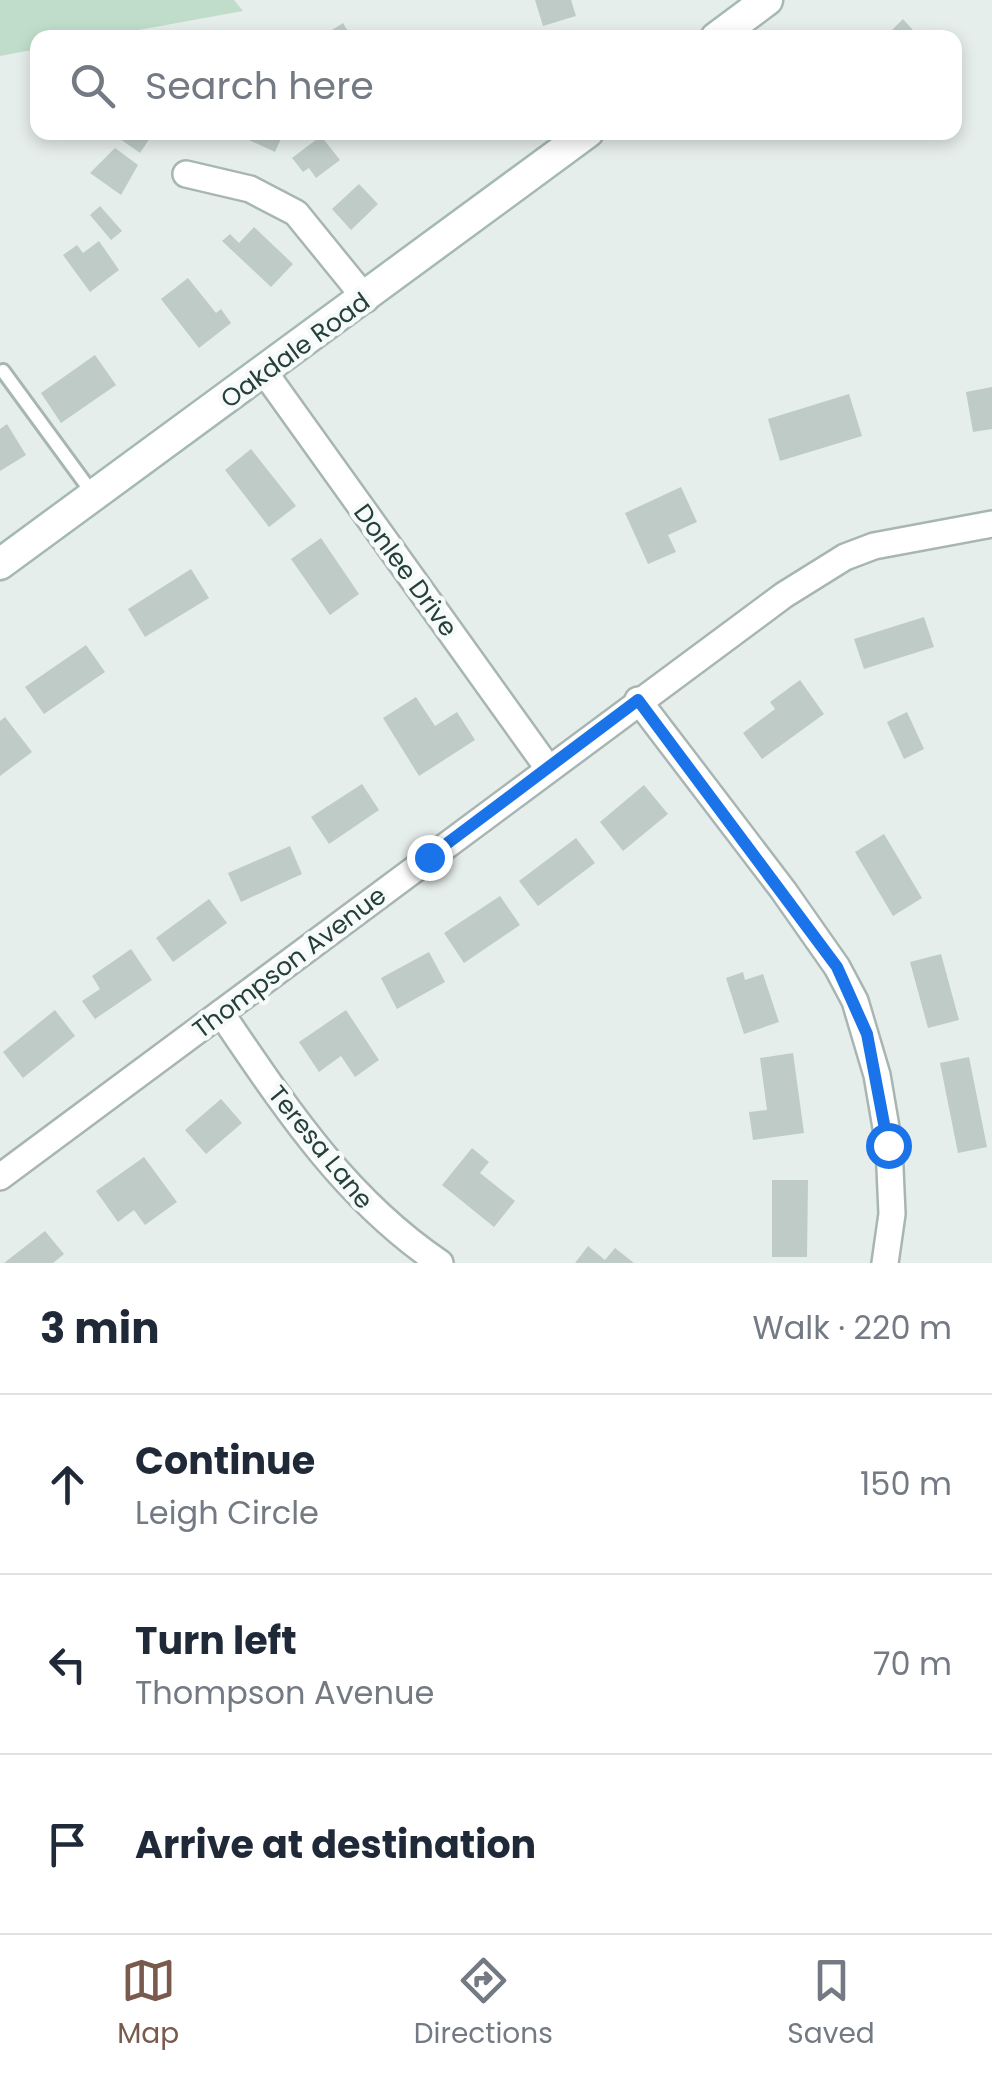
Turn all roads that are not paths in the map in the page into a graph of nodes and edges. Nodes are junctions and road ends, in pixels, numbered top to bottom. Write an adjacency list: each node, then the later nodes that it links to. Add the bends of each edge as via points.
1 (767, 0): 2 (main road)
2 (727, 30)
3 (577, 140): 5 (main road, Oakdale Road)
4 (186, 174): 5 (street, via 250,190 296,212)
5 (366, 299): 7 (main road, Oakdale Road)
6 (3, 370): 8 (lane)
7 (264, 373): 8 (main road, Oakdale Road); 12 (street, Donlee Drive)
8 (94, 496): 10 (main road, Oakdale Road)
9 (992, 524): 11 (street, Thompson Avenue, via 845,557)
10 (0, 564)
11 (638, 700): 12 (street, Thompson Avenue); 16 (street, via 783,890 854,1002 877,1075 888,1145 892,1214)
12 (548, 768): 13 (street, Thompson Avenue)
13 (221, 1013): 14 (street, Thompson Avenue); 15 (street, Teresa Lane, via 337,1175 369,1210)
14 (0, 1177)
15 (440, 1263)
16 (885, 1263)

